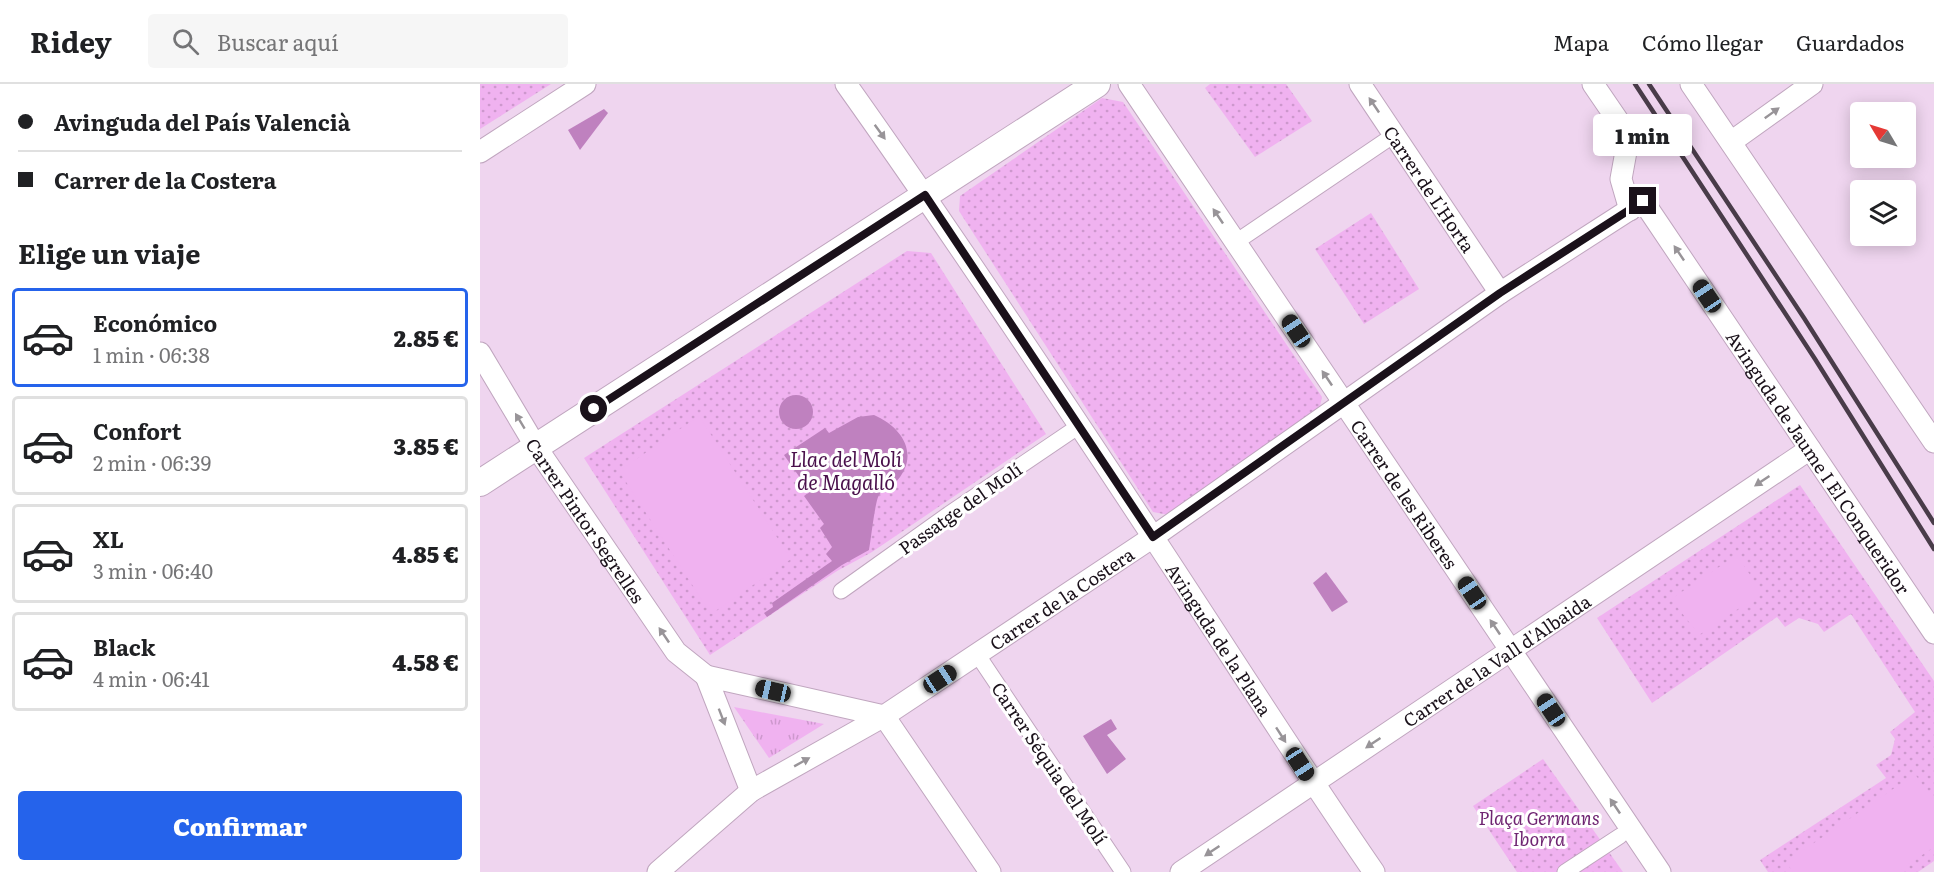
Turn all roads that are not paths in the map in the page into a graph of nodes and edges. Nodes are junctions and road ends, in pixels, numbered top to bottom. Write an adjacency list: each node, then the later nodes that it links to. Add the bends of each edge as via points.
1 (585, 84): 11 (street)
2 (846, 84): 12 (street, Avinguda de la Plana, one-way to 12)
3 (1097, 84): 12 (street)
4 (1129, 84): 14 (street, Carrer de les Riberes, one-way to 4)
5 (1360, 84): 9 (street, Carrer de L'Horta, one-way to 5)
6 (1593, 84): 13 (street, Avinguda de Jaume I El Conqueridor, via 1624,136 1627,146 1621,179)
7 (1691, 84): 10 (street)
8 (1812, 84): 10 (street, one-way to 8)
9 (1394, 135): 14 (street); 15 (street, Carrer de L'Horta)
10 (1731, 142): 19 (street)
11 (480, 152)
12 (925, 195): 18 (street, Avinguda de la Plana); 20 (street)
13 (1637, 205): 15 (street, Carrer de la Costera); 21 (street, Avinguda de Jaume I El Conqueridor, one-way to 13)
14 (1236, 242): 17 (street, Carrer de les Riberes, one-way to 14)
15 (1500, 293): 17 (street, Carrer de la Costera)
16 (480, 353): 20 (street, Carrer Pintor Segrelles, one-way to 16)
17 (1343, 402): 23 (street, Carrer de la Costera); 26 (street, Carrer de les Riberes, one-way to 17)
18 (1079, 426): 23 (street, Avinguda de la Plana); 24 (street, Passatge del Molí)
19 (1934, 442)
20 (536, 447): 22 (street); 28 (street, Carrer Pintor Segrelles, one-way to 20, via 676,652)
21 (1810, 449): 25 (street, Avinguda de Jaume I El Conqueridor); 26 (street, Carrer de la Vall d'Albaida, one-way to 26)
22 (480, 483)
23 (1153, 537): 27 (street, Carrer de la Costera); 30 (street, Avinguda de la Plana, one-way to 30)
24 (842, 591)
25 (1934, 633)
26 (1510, 650): 30 (street, Carrer de la Vall d'Albaida, one-way to 30); 39 (street, Carrer de les Riberes, one-way to 26)
27 (977, 654): 29 (street, Carrer de la Costera); 35 (street, Carrer Séquia del Molí)
28 (706, 676): 29 (street, Carrer Pintor Segrelles); 31 (street, Carrer Pintor Segrelles, one-way to 31)
29 (884, 716): 31 (street, Carrer de la Costera, one-way to 29); 34 (street)
30 (1312, 783): 36 (street, Carrer de la Vall d'Albaida, one-way to 36); 37 (street, Avinguda de la Plana)
31 (751, 791): 33 (street, Carrer de la Costera)
32 (1620, 836): 38 (street)
33 (658, 872)
34 (990, 872)
35 (1123, 872)
36 (1181, 872)
37 (1374, 872)
38 (1564, 872)
39 (1660, 872)

